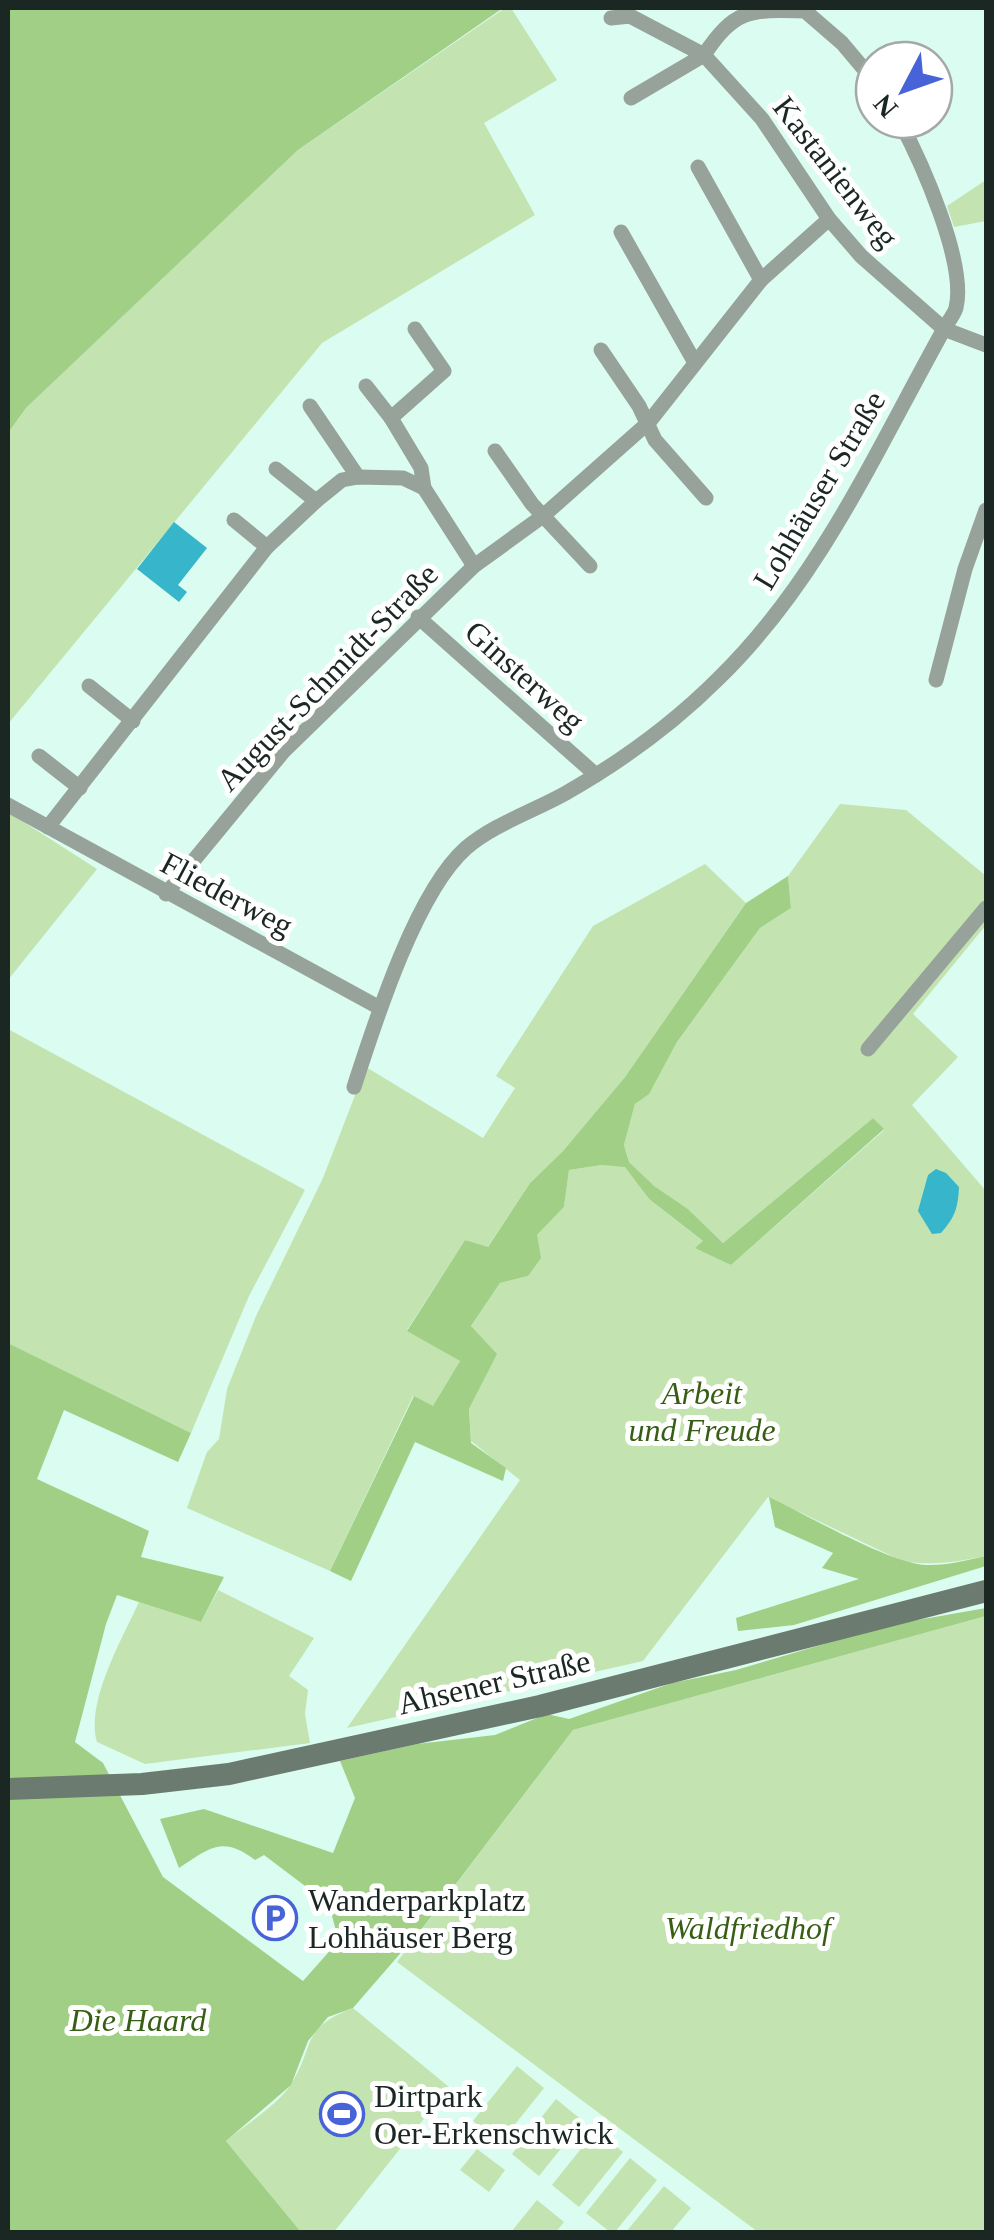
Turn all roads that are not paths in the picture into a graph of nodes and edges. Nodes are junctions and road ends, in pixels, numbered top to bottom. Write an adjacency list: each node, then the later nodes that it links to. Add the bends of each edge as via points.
1 (611, 18): 2 (street, Kastanienweg, via 630,16)
2 (704, 55): 3 (street, via 723,26 756,10 806,11); 4 (street); 7 (street, Kastanienweg, via 762,120)
3 (854, 57)
4 (631, 98)
5 (910, 140): 10 (street, Kastanienweg, via 952,261 956,309)
6 (698, 166): 9 (street)
7 (829, 219): 9 (street, August-Schmidt-Straße); 10 (street, Kastanienweg)
8 (621, 232): 14 (street)
9 (761, 280): 14 (street, August-Schmidt-Straße)
10 (944, 329): 12 (street); 36 (street, Lohhäuser Straße, via 829,540 776,616 673,721)
11 (415, 330): 17 (street, via 444,371)
12 (986, 345)
13 (601, 350): 18 (street)
14 (694, 361): 18 (street, August-Schmidt-Straße)
15 (366, 386): 17 (street)
16 (310, 406): 21 (street)
17 (391, 418): 22 (street, via 421,468)
18 (648, 422): 23 (street, via 655,440); 26 (street, August-Schmidt-Straße)
19 (494, 451): 26 (street)
20 (276, 469): 24 (street)
21 (358, 477): 22 (street, via 403,478); 24 (street, via 342,480)
22 (424, 488): 29 (street)
23 (706, 498)
24 (316, 501): 28 (street)
25 (986, 510): 32 (street)
26 (543, 516): 29 (street, August-Schmidt-Straße); 30 (street)
27 (234, 520): 28 (street)
28 (267, 547): 34 (street)
29 (474, 566): 31 (street, August-Schmidt-Straße)
30 (590, 566)
31 (418, 617): 36 (street, Ginsterweg); 40 (street, August-Schmidt-Straße, via 283,752)
32 (936, 680)
33 (89, 686): 34 (street)
34 (133, 721): 37 (street)
35 (39, 756): 37 (street)
36 (596, 776): 42 (street, Lohhäuser Straße, via 482,836 451,864 429,897)
37 (80, 788): 39 (street)
38 (8, 805): 39 (street, Fliederweg)
39 (48, 828): 40 (street, Fliederweg)
40 (166, 894): 42 (street, Fliederweg)
41 (986, 908): 43 (street)
42 (380, 1008): 44 (street, Lohhäuser Straße)
43 (868, 1049)
44 (354, 1087)
45 (986, 1591): 46 (main road, Ahsener Straße, via 540,1706 228,1774)
46 (8, 1789)

